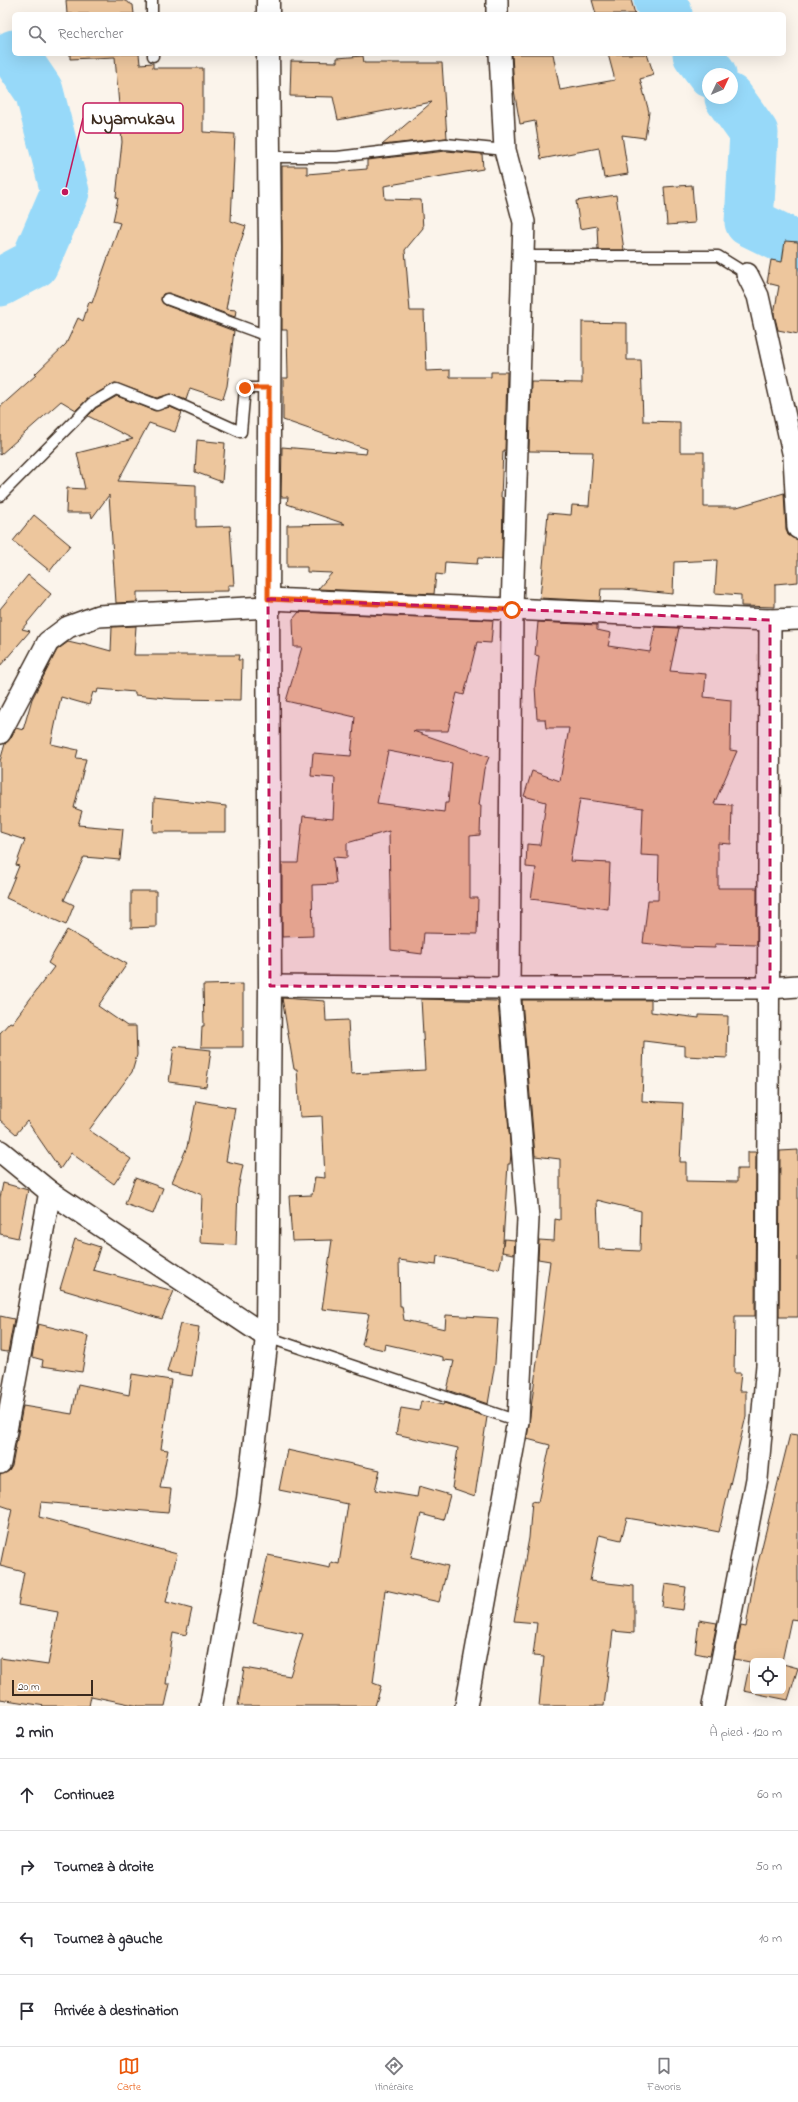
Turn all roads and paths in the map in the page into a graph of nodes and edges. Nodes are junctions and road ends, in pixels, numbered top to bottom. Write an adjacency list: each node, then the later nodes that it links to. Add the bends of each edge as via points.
1 (152, 0): 4 (lane)
2 (268, 0): 5 (street)
3 (497, 0): 6 (street)
4 (152, 12)
5 (268, 12)
6 (497, 12)
7 (268, 56): 10 (street)
8 (500, 56): 9 (street)
9 (506, 150): 10 (lane, via 446,144 337,157); 11 (street, via 524,222)
10 (268, 157): 14 (street)
11 (522, 256): 12 (lane, via 718,256); 19 (street)
12 (747, 274): 17 (street, via 758,296 794,457)
13 (167, 299): 14 (lane)
14 (270, 337): 15 (street)
15 (269, 388): 16 (lane, via 245,388 241,432 170,400 157,405 116,389 92,403); 18 (street)
16 (0, 496)
17 (798, 528)
18 (268, 603): 19 (street); 22 (street, via 98,616 68,627 48,642); 23 (street)
19 (512, 610): 21 (street); 25 (street)
20 (798, 618): 21 (street)
21 (770, 620): 26 (street)
22 (0, 733)
23 (270, 986): 25 (street); 29 (street)
24 (798, 986): 26 (street)
25 (509, 988): 26 (street); 30 (street, via 528,1218)
26 (770, 988): 34 (street, via 767,1365 757,1479)
27 (0, 1150): 28 (street)
28 (50, 1192): 29 (street); 31 (street)
29 (267, 1337): 30 (lane); 32 (street, via 248,1499)
30 (518, 1421): 33 (street)
31 (0, 1462)
32 (211, 1706)
33 (466, 1706)
34 (713, 1706)

